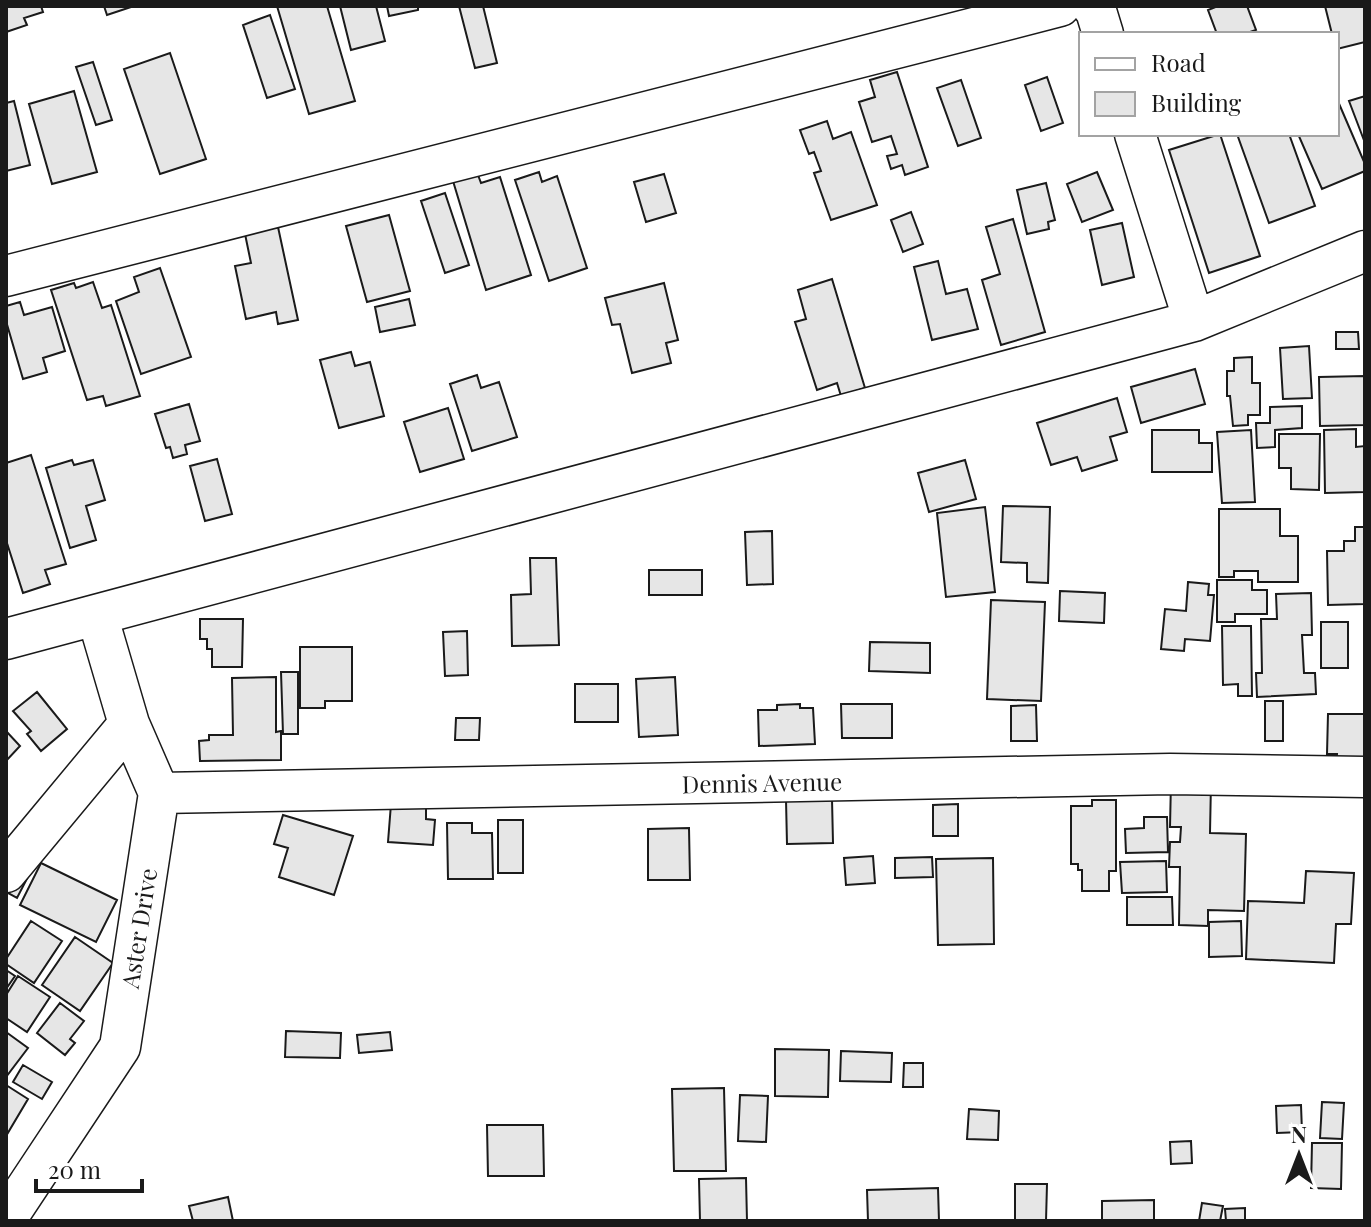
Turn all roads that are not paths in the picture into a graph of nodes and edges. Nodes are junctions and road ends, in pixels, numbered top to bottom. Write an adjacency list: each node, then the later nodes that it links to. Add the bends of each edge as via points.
1 (1060, 6): 6 (street)
2 (1092, 6): 3 (street)
3 (1102, 32)
4 (1136, 136): 7 (street)
5 (1365, 251): 7 (street)
6 (6, 276)
7 (1194, 321): 8 (street)
8 (97, 615): 9 (street); 10 (street)
9 (6, 639)
10 (129, 724): 12 (street); 13 (street)
11 (1365, 777): 12 (street, Dennis Avenue, via 1154,774)
12 (159, 793): 14 (street, Aster Drive, via 120,1047)
13 (6, 872)
14 (6, 1219)

